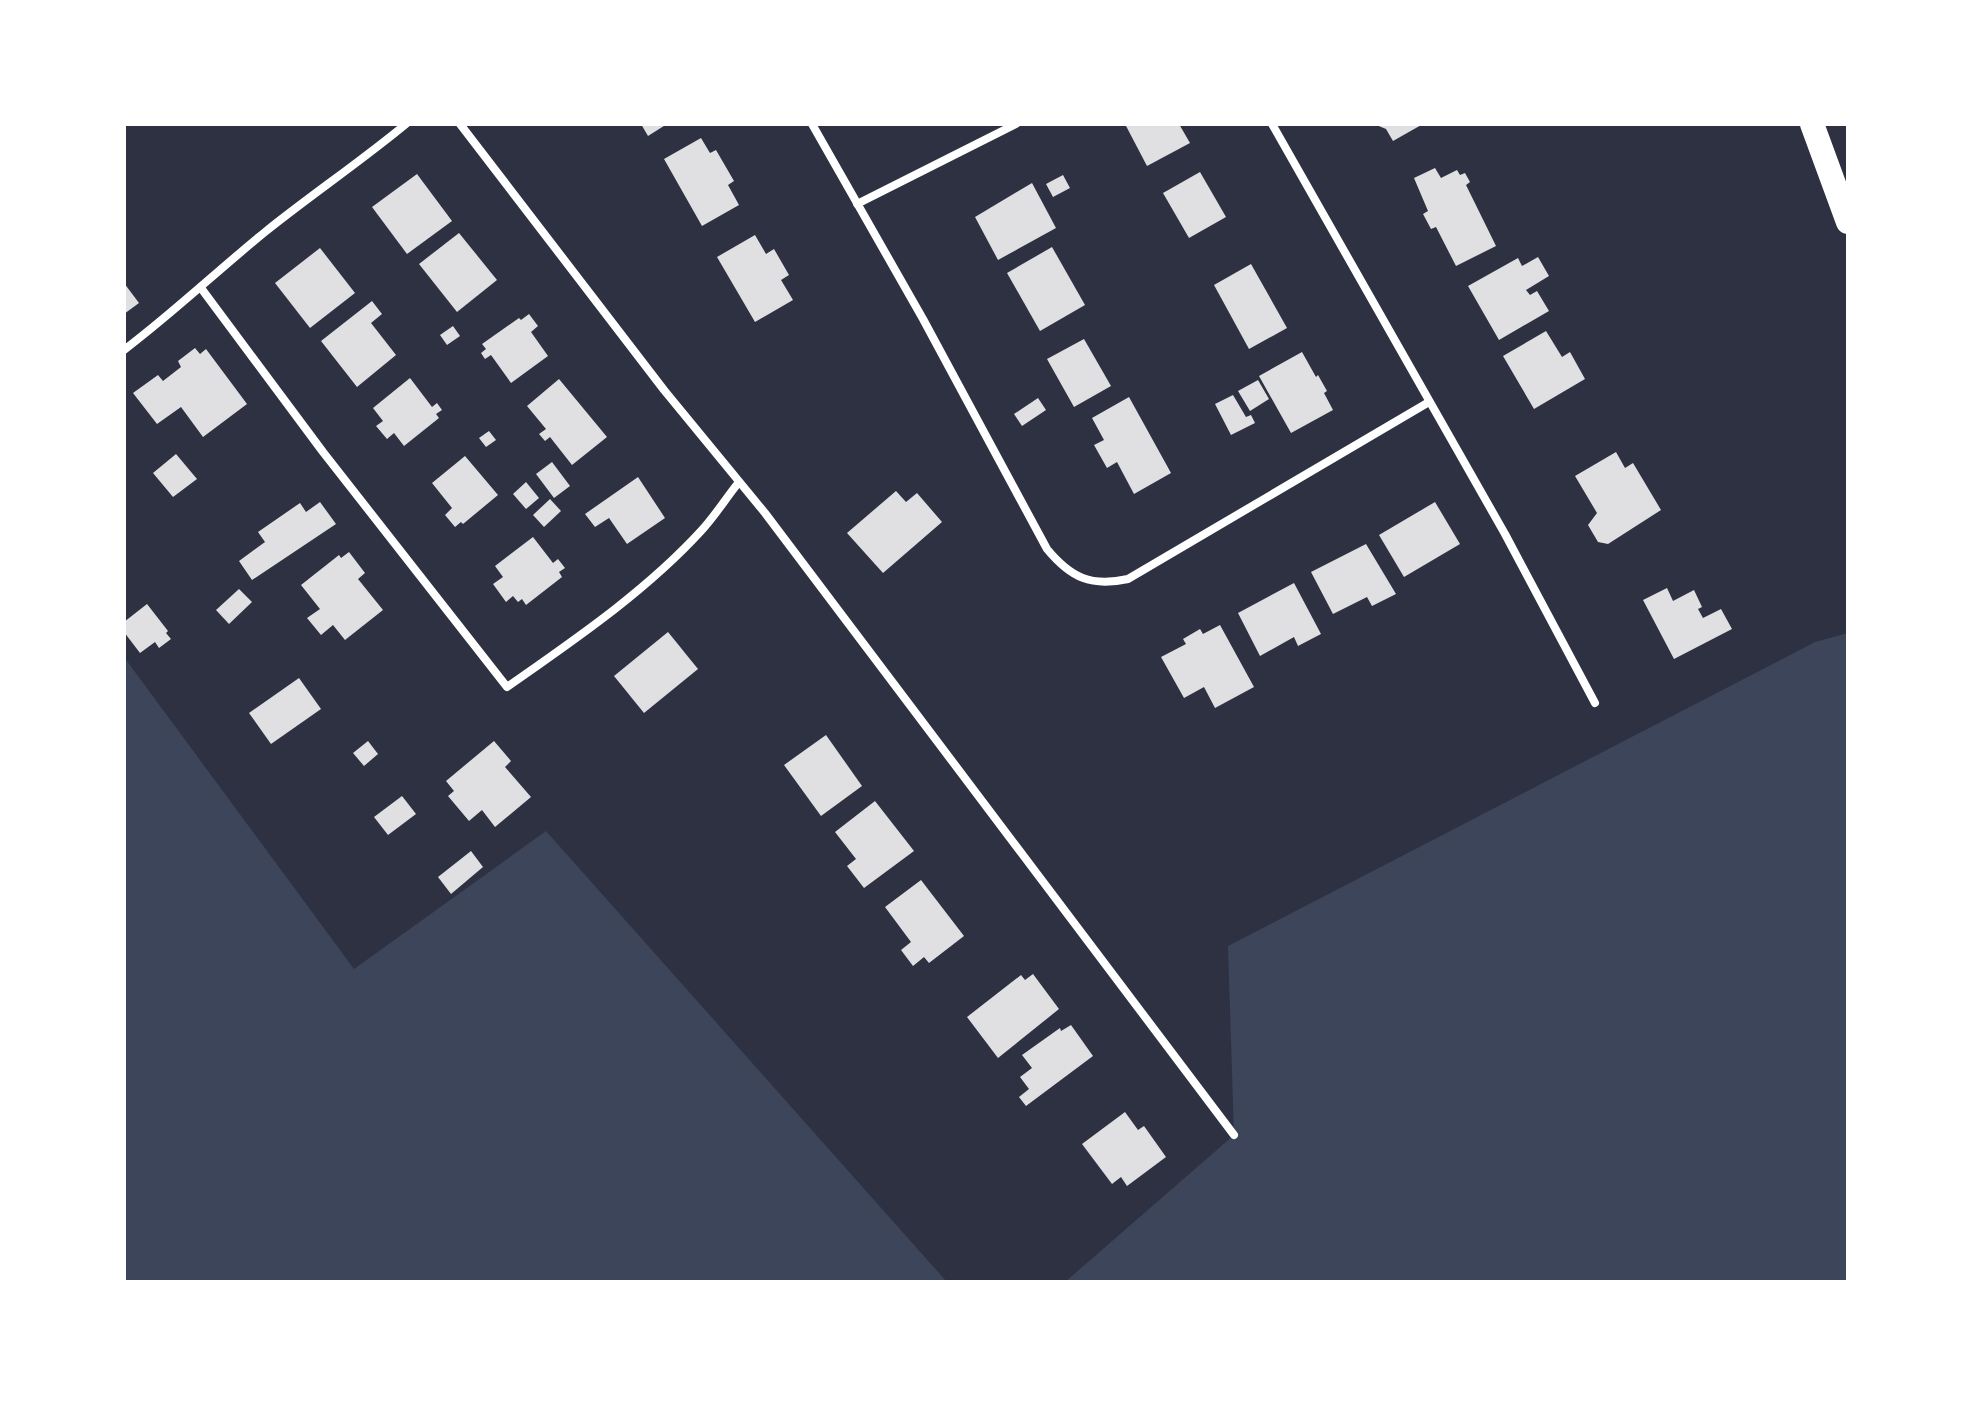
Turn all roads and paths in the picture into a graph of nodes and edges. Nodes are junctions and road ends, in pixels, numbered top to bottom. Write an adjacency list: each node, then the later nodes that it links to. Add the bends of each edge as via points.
1 (406, 124): 9 (street)
2 (460, 124): 12 (street)
3 (812, 124): 7 (street)
4 (1016, 124): 7 (street)
5 (1272, 124): 11 (street)
6 (1812, 124): 8 (highway)
7 (857, 204): 11 (street, via 1047,549 1063,568 1084,580 1128,579)
8 (1848, 222)
9 (201, 288): 10 (street); 12 (street, via 507,687 642,587 701,531)
10 (124, 350)
11 (1429, 402): 13 (street)
12 (739, 482): 14 (street)
13 (1595, 703)
14 (1234, 1135)

